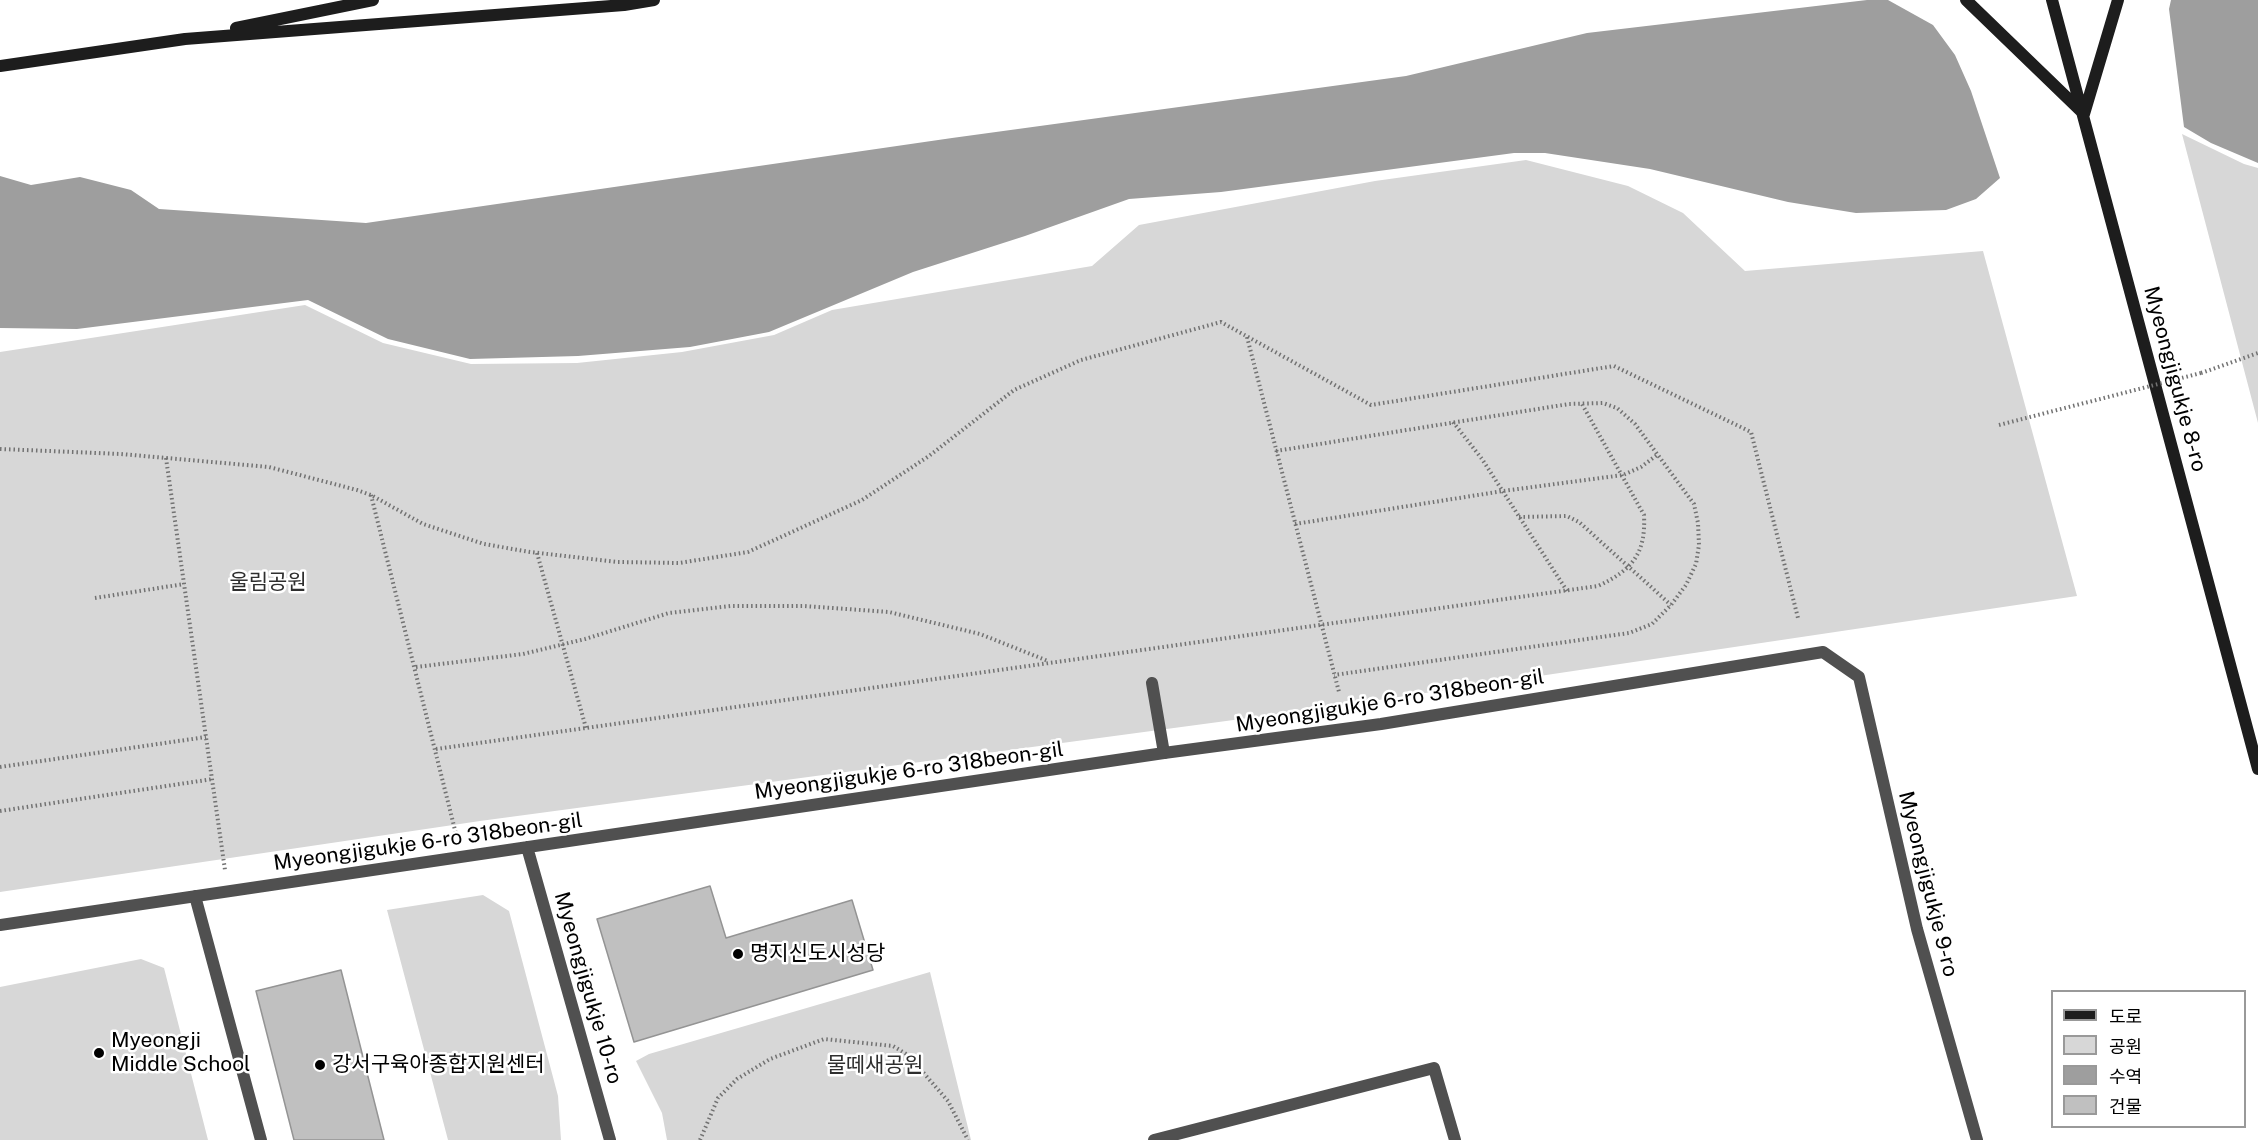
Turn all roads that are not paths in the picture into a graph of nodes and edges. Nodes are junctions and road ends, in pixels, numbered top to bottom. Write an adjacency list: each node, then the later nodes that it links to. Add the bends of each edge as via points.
1 (373, 0): 6 (main road)
2 (654, 0): 6 (main road)
3 (1966, 0): 8 (main road)
4 (2052, 0): 8 (main road, Myeongjigukje 8-ro)
5 (2118, 0): 8 (main road)
6 (185, 39): 7 (main road)
7 (0, 66)
8 (2084, 114): 12 (main road, Myeongjigukje 8-ro)
9 (1823, 652): 11 (street, Myeongjigukje 6-ro 318beon-gil, via 1381,724); 20 (street, Myeongjigukje 9-ro, via 1859,677 1917,929)
10 (1152, 683): 11 (street)
11 (1164, 753): 13 (street, Myeongjigukje 6-ro 318beon-gil)
12 (2258, 769)
13 (527, 847): 14 (street, Myeongjigukje 6-ro 318beon-gil); 17 (street, Myeongjigukje 10-ro)
14 (195, 896): 15 (street, Myeongjigukje 6-ro 318beon-gil); 16 (street)
15 (0, 925)
16 (261, 1140)
17 (610, 1140)
18 (1154, 1140): 19 (street, via 1434,1068)
19 (1455, 1140)
20 (1977, 1140)

